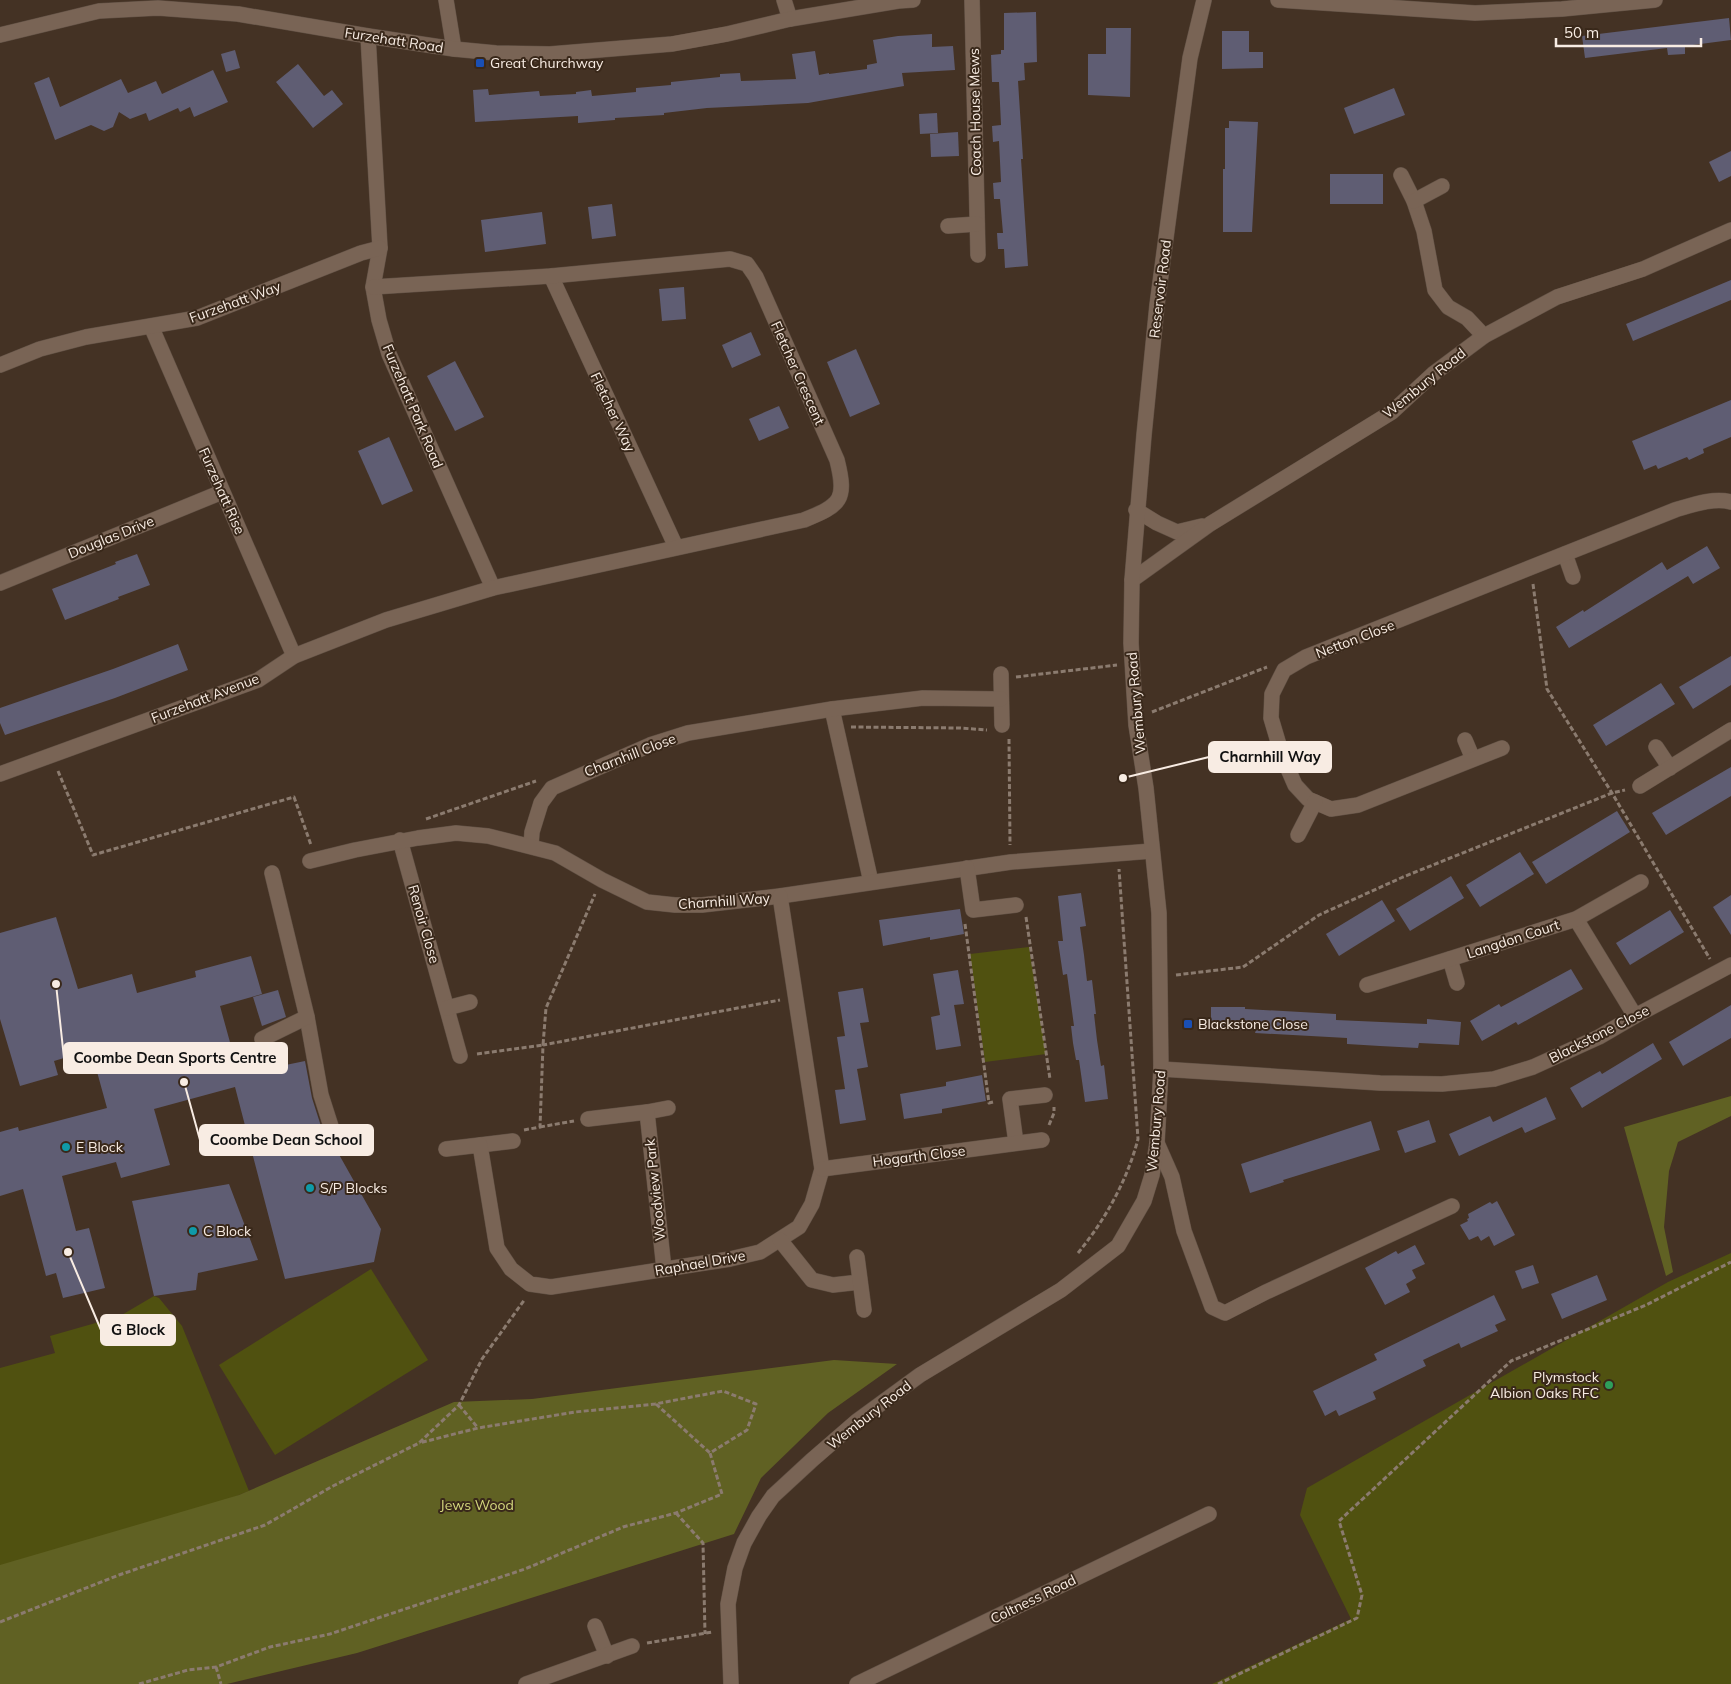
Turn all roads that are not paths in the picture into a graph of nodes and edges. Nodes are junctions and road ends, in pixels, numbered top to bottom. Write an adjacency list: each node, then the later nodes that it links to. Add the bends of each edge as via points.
1 (446, 0): 12 (street)
2 (784, 0): 9 (street)
3 (913, 0): 9 (street, Furzehatt Road)
4 (972, 0): 16 (street, Coach House Mews)
5 (1204, 0): 28 (street, Reservoir Road, via 1190,58 1178,144 1157,305)
6 (1278, 0): 8 (street, via 1475,13)
7 (1655, 0): 8 (street)
8 (1560, 4)
9 (790, 19): 12 (street, Furzehatt Road, via 727,34 627,49 550,54)
10 (0, 35): 11 (street, Furzehatt Road, via 99,11 158,8 238,14)
11 (368, 36): 12 (street, Furzehatt Road); 19 (street, Furzehatt Park Road)
12 (454, 49)
13 (1401, 175): 15 (street)
14 (1442, 186): 15 (street)
15 (1414, 201): 24 (street, via 1424,231 1435,290 1448,307 1467,318)
16 (977, 224): 17 (street); 20 (street, Coach House Mews)
17 (948, 226)
18 (1731, 230): 24 (street, Wembury Road, via 1643,269 1557,298)
19 (380, 248): 22 (street, Furzehatt Park Road); 23 (street, Furzehatt Way, via 197,318)
20 (978, 255)
21 (551, 276): 22 (street, Fletcher Crescent); 30 (street, Fletcher Way); 30 (street, Fletcher Crescent, via 730,260 747,264 756,277 837,460 842,480 840,498 827,511 804,520)
22 (373, 287): 35 (street, Furzehatt Park Road, via 389,354)
23 (151, 326): 25 (street, Furzehatt Way, via 50,346); 26 (street, Furzehatt Rise)
24 (1484, 336): 29 (street, Wembury Road, via 1433,374 1392,412)
25 (0, 365)
26 (222, 492): 34 (street, Douglas Drive); 36 (street, Furzehatt Rise)
27 (1731, 502): 31 (street, Netton Close, via 1702,502 1675,510)
28 (1136, 510): 29 (street, Wembury Road, via 1177,532); 33 (street, Reservoir Road)
29 (1210, 524): 33 (street, Wembury Road)
30 (676, 547): 35 (street, Fletcher Crescent)
31 (1564, 554): 32 (street); 49 (street, Netton Close, via 1306,658 1284,670 1272,694 1271,718 1295,785)
32 (1573, 577)
33 (1132, 580): 53 (street, Wembury Road, via 1136,725)
34 (0, 583)
35 (493, 588): 36 (street, Furzehatt Avenue, via 386,620)
36 (294, 656): 47 (street, Furzehatt Avenue, via 258,680)
37 (1001, 676): 38 (street)
38 (1001, 699): 39 (street, Charnhill Close, via 923,698); 40 (street)
39 (832, 709): 52 (street, Charnhill Close, via 688,733 650,745 552,788 541,803); 57 (street)
40 (996, 728)
41 (1731, 730): 46 (street)
42 (1464, 740): 45 (street)
43 (1656, 747): 46 (street)
44 (1502, 748): 45 (street)
45 (1473, 759): 49 (street, via 1358,805 1330,809)
46 (1670, 768): 48 (street)
47 (0, 774)
48 (1640, 786)
49 (1315, 802): 50 (street)
50 (1298, 835)
51 (400, 840): 52 (street, Charnhill Way, via 456,833 488,836); 54 (street, Charnhill Way); 67 (street, Renoir Close)
52 (531, 846): 59 (street, Charnhill Way, via 556,853 647,902 702,905)
53 (1152, 850): 55 (street, Charnhill Way); 72 (street, Wembury Road, via 1159,913)
54 (313, 861)
55 (967, 868): 57 (street, Charnhill Way); 60 (street, via 973,910)
56 (272, 873): 69 (street)
57 (871, 882): 59 (street, Charnhill Way)
58 (1641, 882): 61 (street, Langdon Court)
59 (780, 896): 84 (street, Raphael Drive)
60 (1016, 905)
61 (1576, 919): 62 (street, Langdon Court); 68 (street, Langdon Court)
62 (1450, 959): 64 (street, Langdon Court); 65 (street, Langdon Court)
63 (1724, 968): 68 (street, Blackstone Close)
64 (1457, 983)
65 (1367, 985)
66 (470, 1002): 67 (street)
67 (447, 1008): 71 (street, Renoir Close)
68 (1636, 1016): 72 (street, Blackstone Close, via 1533,1067 1494,1079 1442,1084 1380,1083)
69 (307, 1017): 70 (street); 79 (street, via 322,1095)
70 (262, 1039)
71 (460, 1056)
72 (1161, 1069): 80 (street, Wembury Road)
73 (1050, 1094): 81 (street, via 1010,1099)
74 (668, 1108): 75 (street)
75 (647, 1112): 76 (street); 88 (street, Woodview Park)
76 (588, 1119)
77 (513, 1140): 82 (street)
78 (1042, 1140): 81 (street, Hogarth Close)
79 (336, 1142)
80 (1157, 1143): 85 (street, via 1172,1177 1184,1231 1212,1306 1225,1313); 96 (street, Wembury Road, via 1144,1202 1118,1246 1061,1290 920,1376 857,1421 773,1496 744,1543 735,1568 728,1604)
81 (1016, 1144): 84 (street, Hogarth Close)
82 (480, 1145): 83 (street); 88 (street, Raphael Drive, via 497,1248 511,1269 530,1284 550,1286)
83 (446, 1149)
84 (822, 1169): 86 (street, Raphael Drive, via 812,1204 798,1227)
85 (1452, 1206)
86 (780, 1240): 88 (street, Raphael Drive, via 760,1252); 89 (street, via 812,1280 833,1285)
87 (857, 1257): 89 (street)
88 (664, 1269)
89 (860, 1282): 90 (street)
90 (864, 1310)
91 (1209, 1514): 97 (street, Coltness Road)
92 (596, 1626): 94 (street)
93 (632, 1646): 94 (street)
94 (607, 1656): 95 (street)
95 (526, 1684)
96 (731, 1684)
97 (857, 1684)

